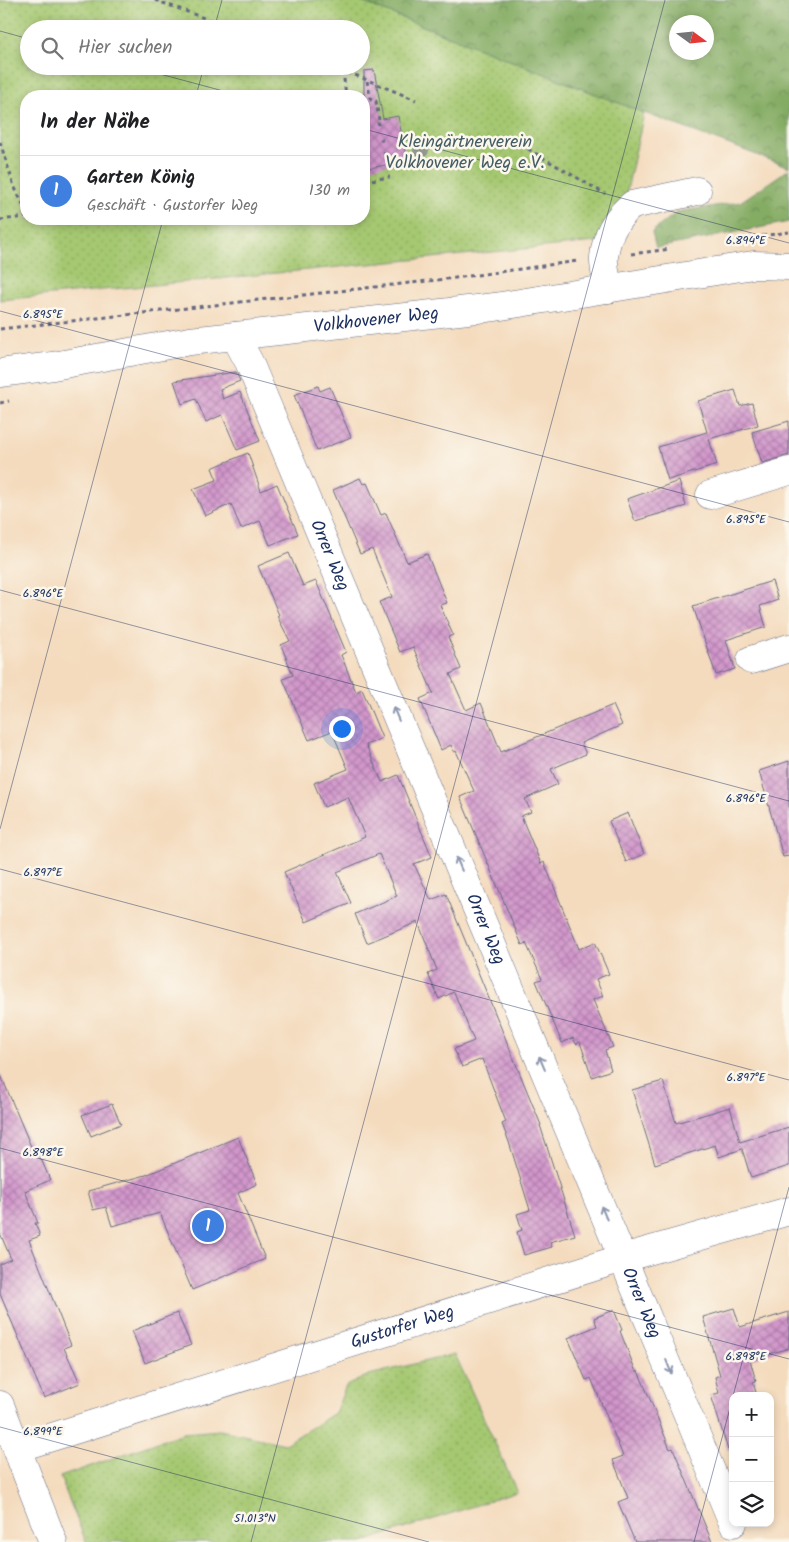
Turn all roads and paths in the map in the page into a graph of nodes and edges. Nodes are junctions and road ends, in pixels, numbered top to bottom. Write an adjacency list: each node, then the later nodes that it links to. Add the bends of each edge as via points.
1 (155, 0): 2 (path)
2 (209, 20)
3 (344, 75): 6 (path)
4 (355, 75): 5 (path)
5 (367, 80): 7 (path); 9 (path)
6 (345, 90)
7 (369, 90)
8 (370, 95): 10 (path, via 371,100 376,101)
9 (416, 100)
10 (379, 122)
11 (0, 142): 16 (path)
12 (528, 149): 17 (path, via 624,205)
13 (390, 177): 14 (path)
14 (370, 180)
15 (697, 191): 17 (street, via 632,205)
16 (20, 197)
17 (625, 211): 24 (street, via 611,228)
18 (20, 218): 19 (path)
19 (0, 220)
20 (789, 232): 21 (path)
21 (754, 238)
22 (670, 249): 24 (path)
23 (789, 251): 25 (street, Volkhovener Weg)
24 (604, 258): 27 (street); 28 (path)
25 (753, 265): 26 (street, Volkhovener Weg); 27 (street, Volkhovener Weg)
26 (789, 266)
27 (608, 289): 29 (street, Volkhovener Weg, via 495,307)
28 (0, 329)
29 (235, 336): 30 (street, Volkhovener Weg); 36 (street, Orrer Weg, one-way to 29, via 249,362)
30 (0, 373)
31 (789, 471): 32 (street)
32 (710, 495)
33 (789, 648): 34 (street)
34 (751, 660)
35 (789, 1210): 36 (street, Gustorfer Weg)
36 (623, 1258): 38 (street, Gustorfer Weg); 39 (street, Orrer Weg, one-way to 39)
37 (0, 1405): 38 (street)
38 (16, 1448): 41 (street)
39 (729, 1513)
40 (735, 1527): 42 (street, Orrer Weg)
41 (53, 1542)
42 (741, 1542)

